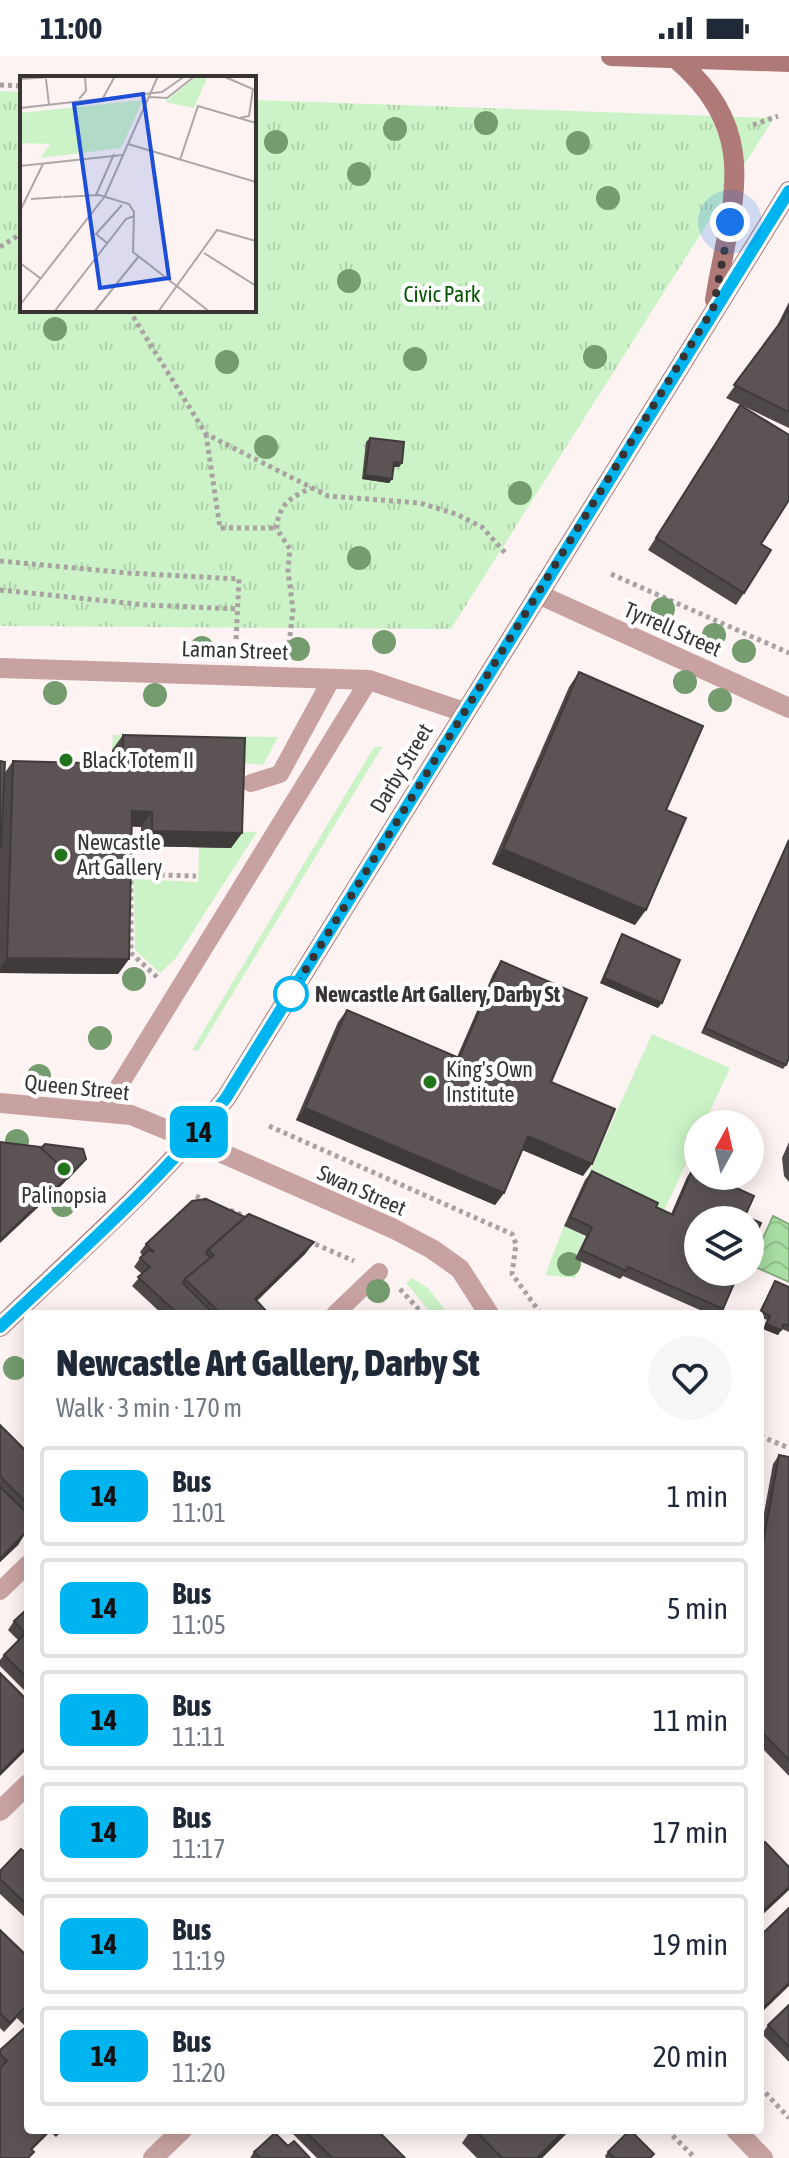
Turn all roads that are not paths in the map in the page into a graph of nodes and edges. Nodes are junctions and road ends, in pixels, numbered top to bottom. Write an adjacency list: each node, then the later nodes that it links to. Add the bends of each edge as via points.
1 (611, 56): 2 (main road)
2 (675, 58): 3 (main road); 5 (main road, via 714,102 737,172)
3 (789, 62)
4 (789, 191): 5 (main road, Darby Street)
5 (713, 309): 6 (main road, Darby Street)
6 (538, 594): 10 (street, Tyrrell Street); 11 (main road, Darby Street)
7 (0, 668): 8 (street, Laman Street)
8 (332, 678): 9 (street, Laman Street); 12 (lane, via 280,774)
9 (369, 680): 11 (street, Laman Street); 14 (lane)
10 (789, 708)
11 (464, 712): 15 (main road, Darby Street, via 226,1098)
12 (251, 783)
13 (0, 1103): 14 (street, Queen Street)
14 (103, 1112): 15 (street, Queen Street, via 131,1115)
15 (192, 1140): 18 (street, Swan Street, via 432,1249 460,1269); 19 (main road, Darby Street)
16 (379, 1272): 17 (lane)
17 (339, 1310)
18 (486, 1310)
19 (0, 1327)
20 (24, 1568): 21 (lane)
21 (0, 1591)
22 (24, 1788): 23 (street)
23 (0, 1811)
24 (178, 2134): 26 (street)
25 (740, 2134): 27 (street)
26 (153, 2158)
27 (763, 2158)

